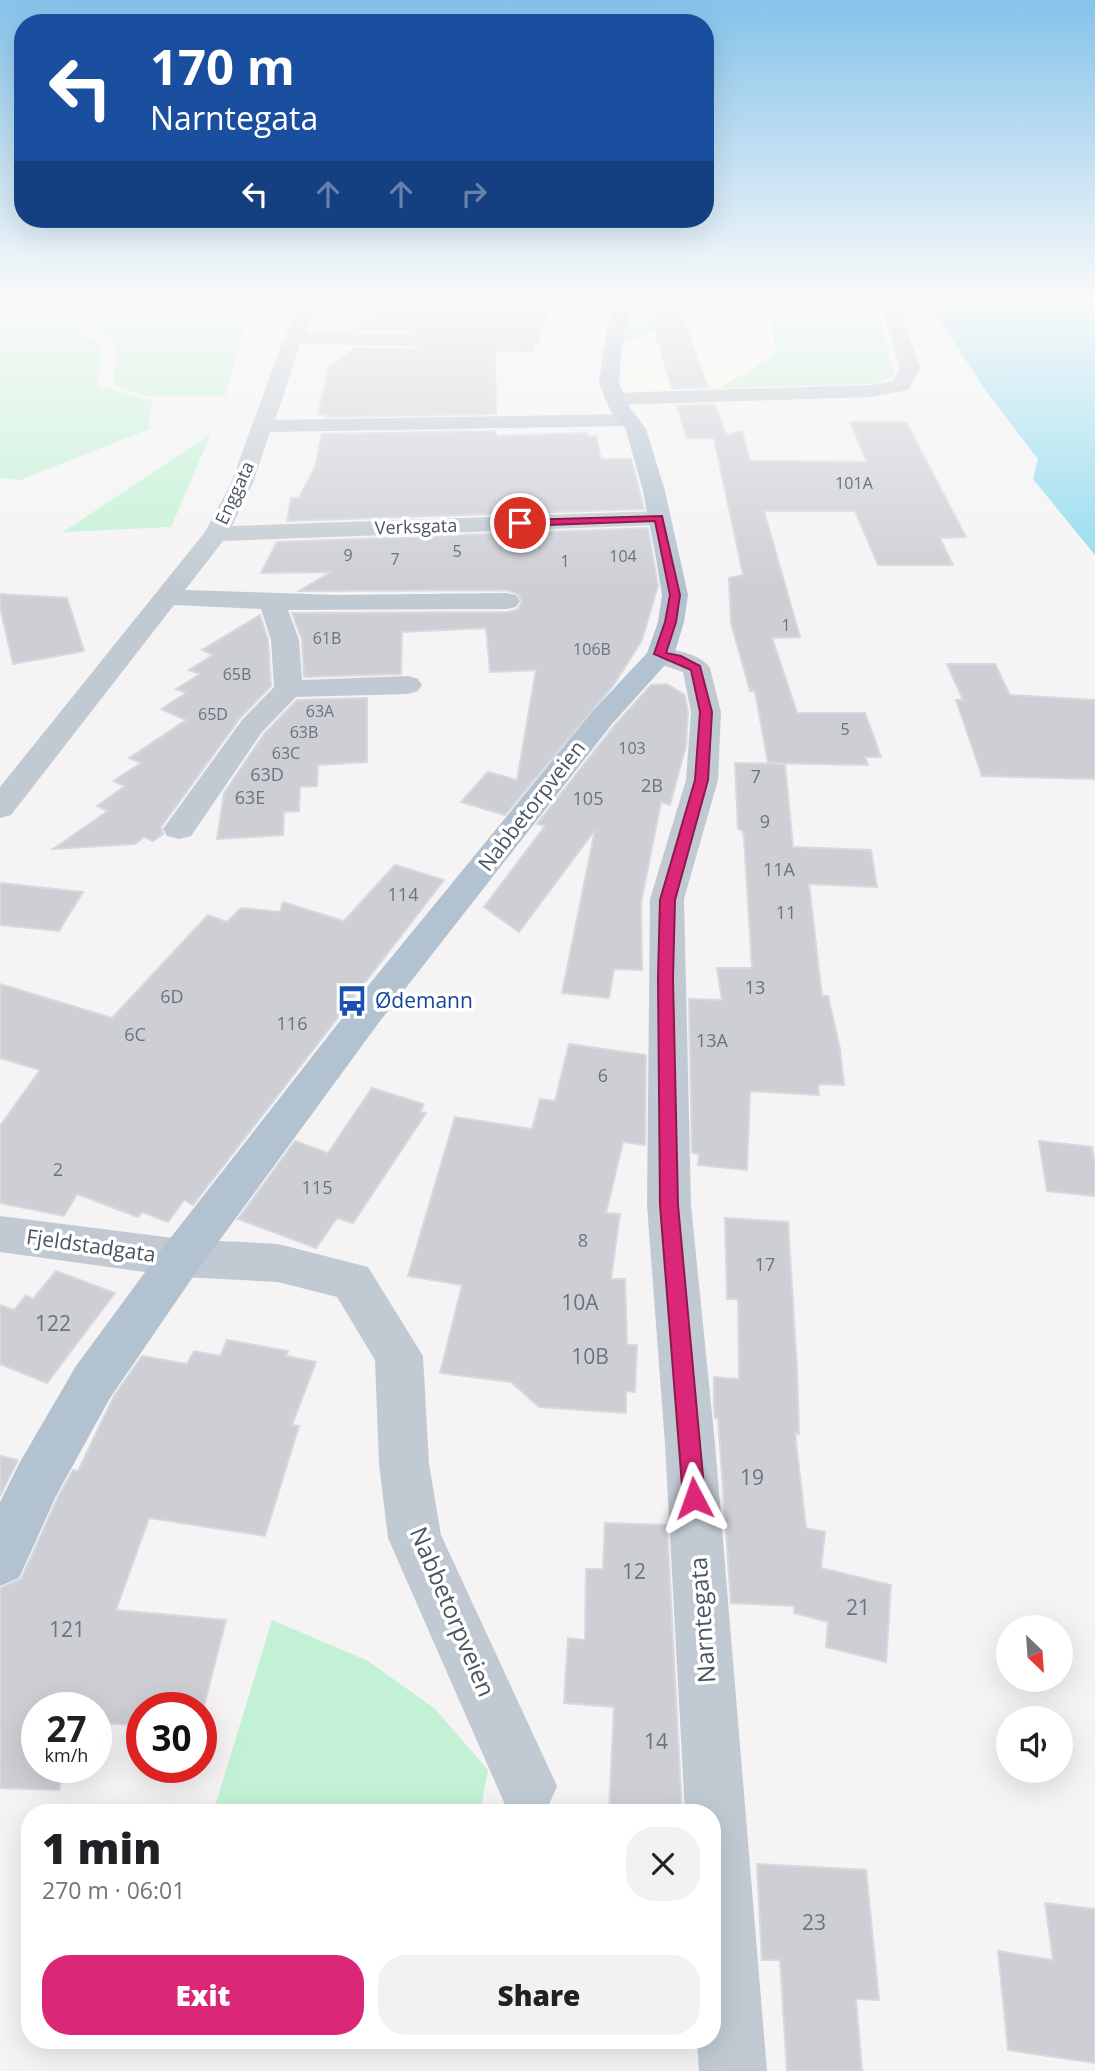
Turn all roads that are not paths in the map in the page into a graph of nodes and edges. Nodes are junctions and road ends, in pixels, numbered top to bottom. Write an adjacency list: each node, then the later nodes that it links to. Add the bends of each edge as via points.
1 (275, 393): 6 (street, Enggata)
2 (612, 393): 4 (main road, Nabbetorpveien)
3 (824, 393): 4 (street)
4 (615, 400): 5 (main road, Nabbetorpveien)
5 (630, 420): 6 (street); 7 (main road, Nabbetorpveien)
6 (264, 426): 8 (street, Enggata)
7 (659, 518): 8 (street, Verksgata); 12 (main road, Nabbetorpveien, via 675,595)
8 (216, 534): 9 (street, Enggata)
9 (168, 597): 11 (street); 15 (street, Enggata)
10 (507, 601): 11 (street)
11 (272, 602): 14 (street, via 285,640)
12 (660, 654): 18 (main road, Nabbetorpveien, via 602,718 375,1001); 21 (street, Narntegata, via 696,668 706,712 702,780 667,900 669,1205)
13 (408, 685): 14 (street)
14 (288, 689): 16 (street, via 252,726)
15 (0, 808)
16 (178, 829)
17 (0, 1234): 18 (street, Fjeldstadgata)
18 (181, 1258): 19 (main road, Nabbetorpveien, via 93,1382 37,1479); 20 (street, Nabbetorpveien, via 278,1263 352,1281 399,1356 404,1464 415,1538)
19 (0, 1559)
20 (527, 1786)
21 (715, 1804)
22 (721, 1896): 23 (street, Narntegata)
23 (733, 2071)

